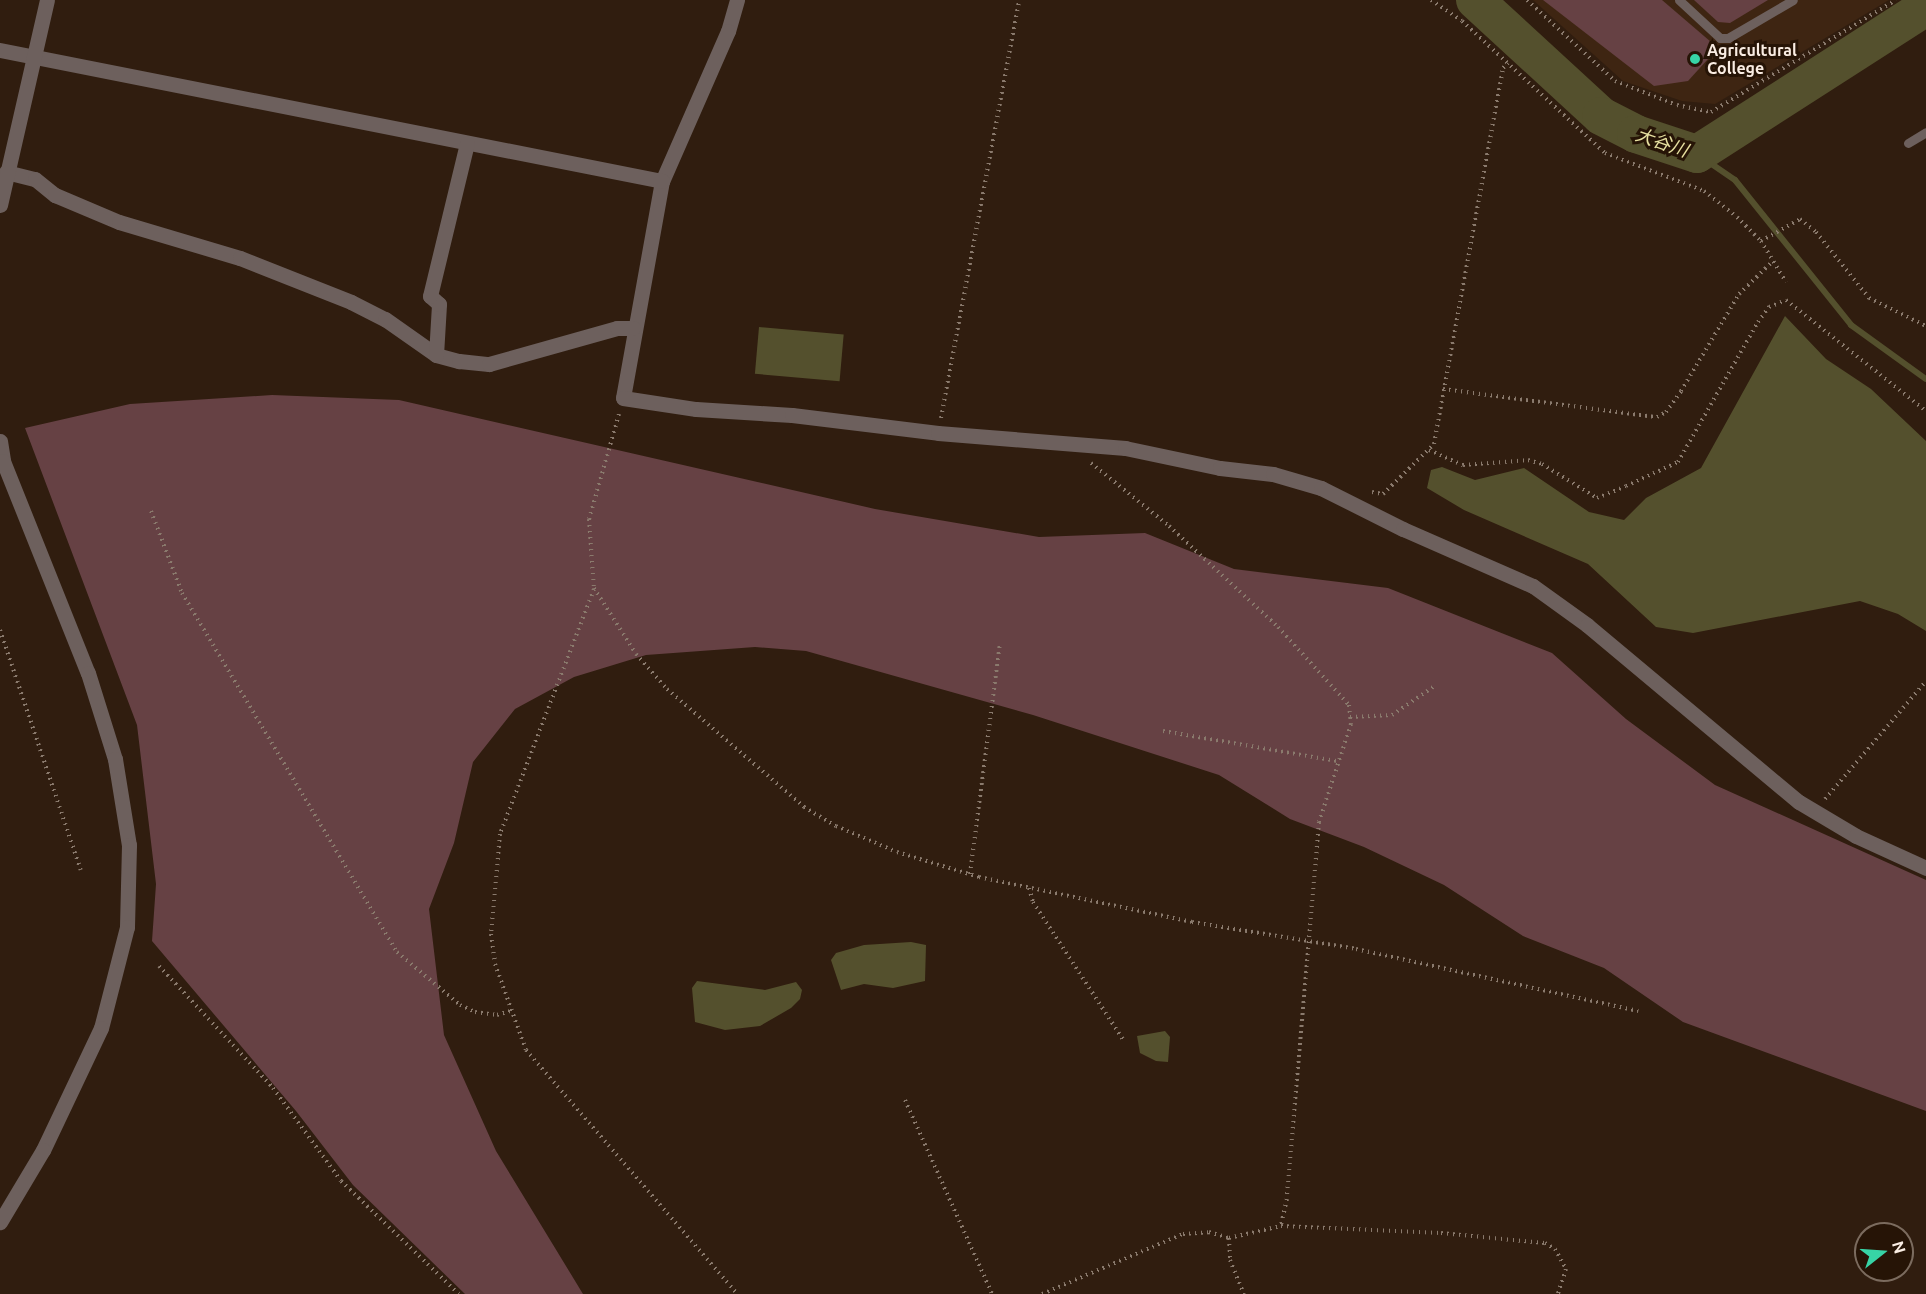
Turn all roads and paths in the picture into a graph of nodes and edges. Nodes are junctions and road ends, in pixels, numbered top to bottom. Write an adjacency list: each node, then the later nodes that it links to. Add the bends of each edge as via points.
1 (47, 0): 10 (street)
2 (737, 0): 16 (street, via 728,31)
3 (1019, 0): 27 (path)
4 (1431, 0): 11 (path, via 1462,21)
5 (1527, 0): 8 (path, via 1615,81 1677,105 1711,112)
6 (1679, 0): 7 (lane, via 1720,38 1728,38)
7 (1793, 0)
8 (1896, 0)
9 (0, 50): 10 (street)
10 (35, 57): 13 (street); 15 (street)
11 (1509, 63): 18 (path, via 1605,153 1704,191); 24 (path, via 1503,68)
12 (1926, 132): 14 (lane)
13 (467, 143): 16 (street); 23 (street, via 430,296 439,304)
14 (1908, 143)
15 (6, 172): 17 (street); 23 (street, via 35,179 55,195 119,222 240,258 351,302 385,319)
16 (662, 181): 22 (street)
17 (0, 205)
18 (1763, 239): 19 (path); 21 (path, via 1800,219 1816,232 1869,298)
19 (1773, 261): 20 (path); 24 (path, via 1739,294 1681,391 1666,412 1657,417)
20 (1786, 282)
21 (1926, 326)
22 (633, 328): 23 (street, via 617,328 489,364); 25 (street)
23 (436, 355)
24 (1443, 389): 30 (path)
25 (623, 398): 27 (street); 33 (path, via 606,470 589,519)
26 (1926, 411): 30 (path, via 1786,300 1769,307 1758,322 1705,421 1678,462 1598,498 1542,464 1528,460 1464,465)
27 (939, 433): 29 (street)
28 (0, 441): 52 (street, via 3,461 88,673 115,759 129,845 127,927 101,1028 43,1150)
29 (1077, 445): 38 (path, via 1081,456 1169,526 1278,627 1349,705); 41 (street, via 1125,448 1220,468 1273,474 1321,488 1402,529 1533,586 1587,625)
30 (1429, 450): 31 (path, via 1383,494)
31 (1361, 490)
32 (151, 511): 48 (path, via 182,593 397,952 467,1008 496,1016)
33 (594, 588): 44 (path, via 636,654 667,689 804,807 836,826 897,852); 48 (path, via 500,834 491,934 495,964)
34 (0, 630): 43 (path)
35 (1000, 644): 44 (path)
36 (1926, 681): 41 (path)
37 (1433, 687): 38 (path, via 1392,715)
38 (1350, 717): 40 (path)
39 (1163, 732): 40 (path)
40 (1337, 761): 46 (path, via 1319,822)
41 (1815, 811): 42 (street, via 1856,836)
42 (1926, 868)
43 (81, 870)
44 (970, 874): 45 (path)
45 (1029, 888): 46 (path); 50 (path, via 1034,903)
46 (1310, 942): 49 (path); 53 (path, via 1287,1199)
47 (159, 966): 55 (path, via 273,1088 341,1181)
48 (510, 1011): 56 (path, via 526,1050 539,1068)
49 (1638, 1011)
50 (1124, 1041)
51 (905, 1100): 57 (path)
52 (0, 1222)
53 (1281, 1226): 54 (path); 60 (path, via 1441,1233 1545,1243 1555,1249 1566,1269)
54 (1229, 1238): 58 (path, via 1209,1232 1183,1234); 59 (path, via 1230,1260)
55 (459, 1294)
56 (737, 1294)
57 (992, 1294)
58 (1042, 1294)
59 (1244, 1294)
60 (1558, 1294)

